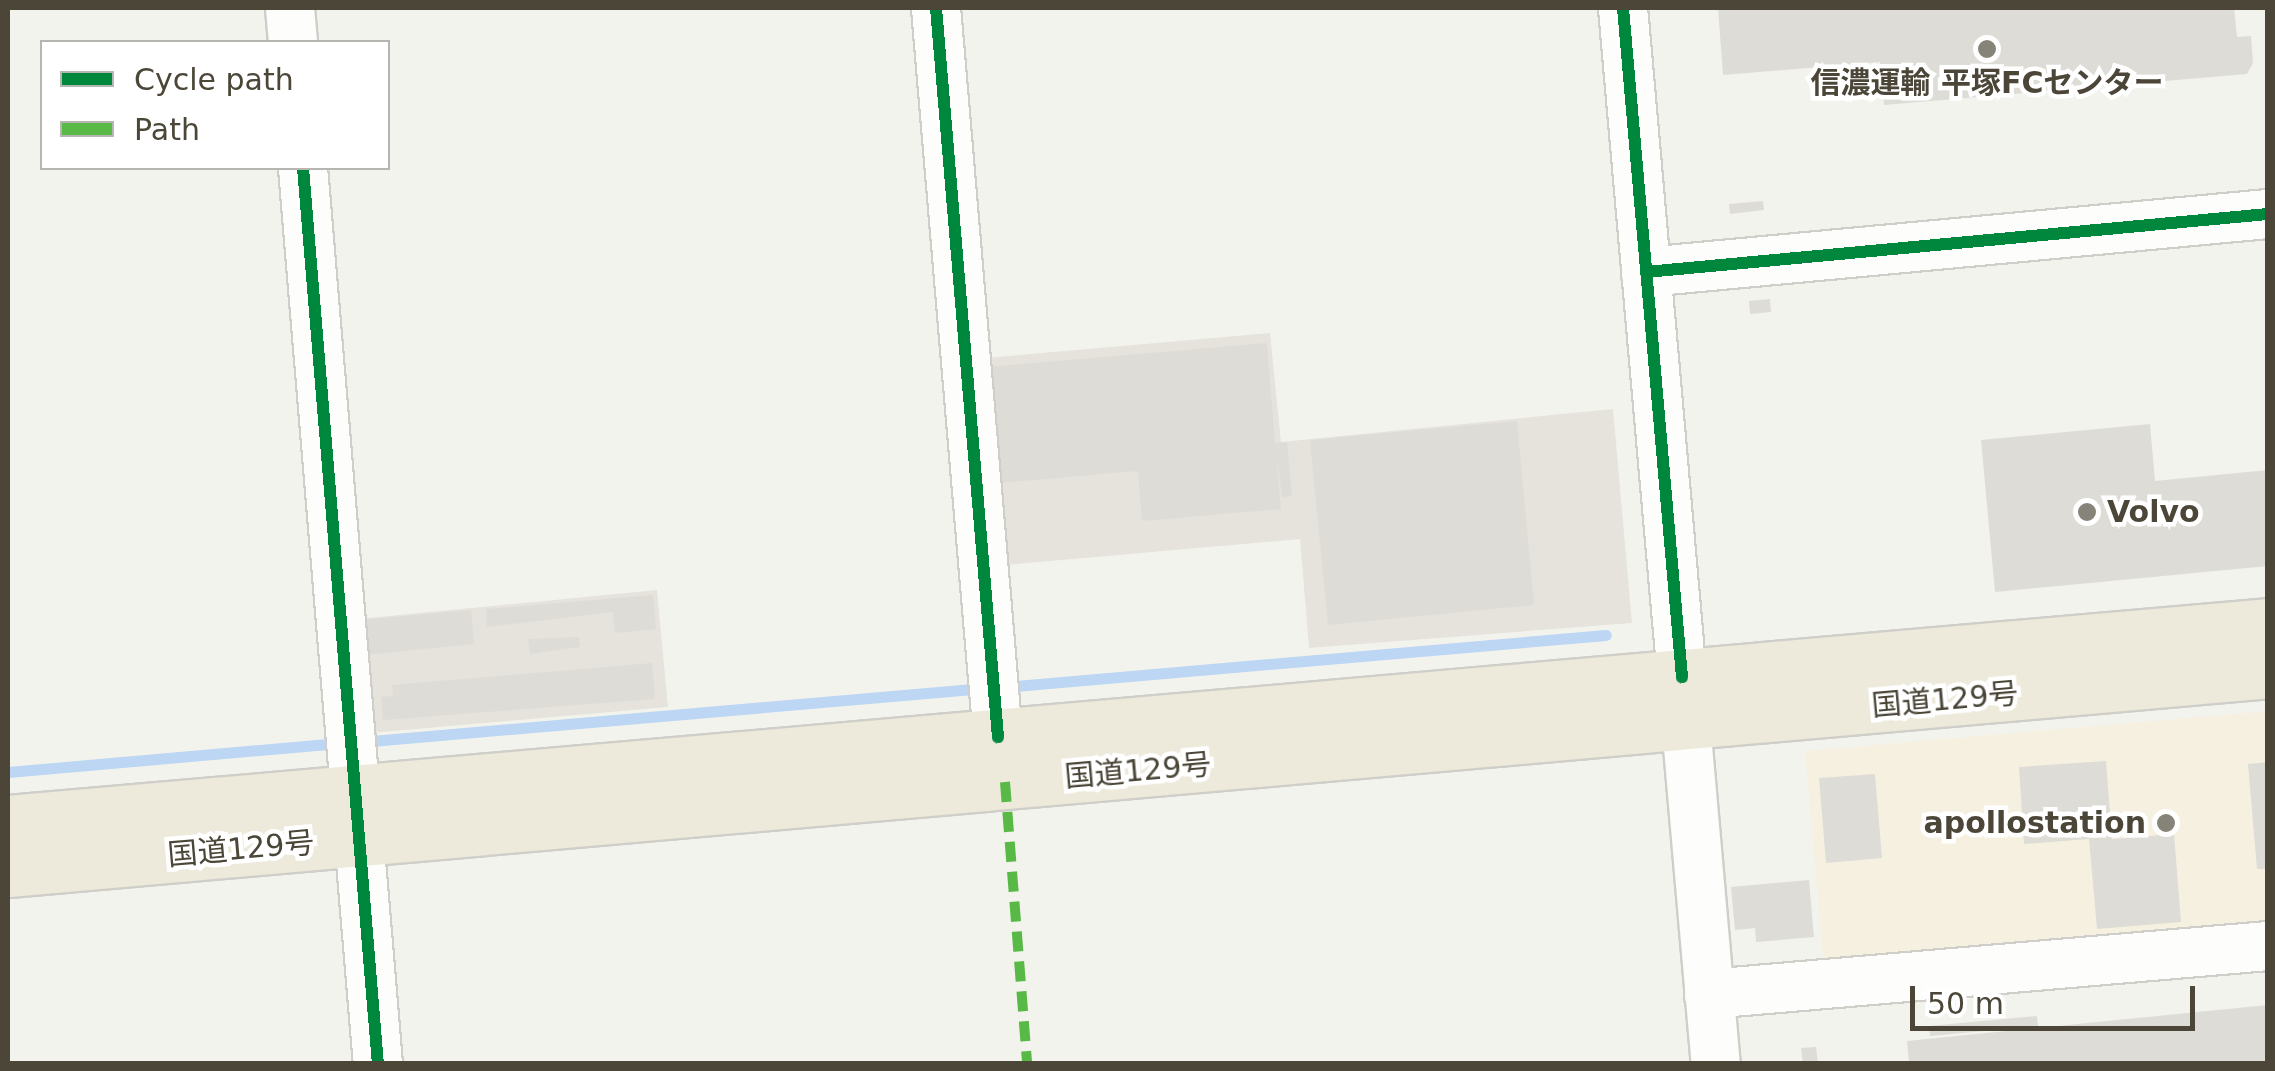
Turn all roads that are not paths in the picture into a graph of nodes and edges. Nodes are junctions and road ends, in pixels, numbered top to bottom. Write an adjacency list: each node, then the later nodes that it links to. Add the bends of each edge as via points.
1 (290, 8): 4 (street)
2 (936, 8): 11 (street)
3 (1623, 8): 7 (street)
4 (293, 40)
5 (303, 170): 12 (street)
6 (2268, 214): 7 (street)
7 (1646, 272): 10 (street)
8 (2268, 626): 10 (highway, 国道129号)
9 (2268, 670): 10 (highway, 国道129号)
10 (1684, 700): 11 (highway, 国道129号); 12 (highway, 国道129号); 16 (street)
11 (995, 702): 12 (highway, 国道129号)
12 (354, 778): 13 (highway, 国道129号); 14 (highway, 国道129号); 17 (street)
13 (8, 823)
14 (8, 868)
15 (2268, 946): 16 (street)
16 (1710, 994): 18 (street)
17 (378, 1064)
18 (1716, 1064)

